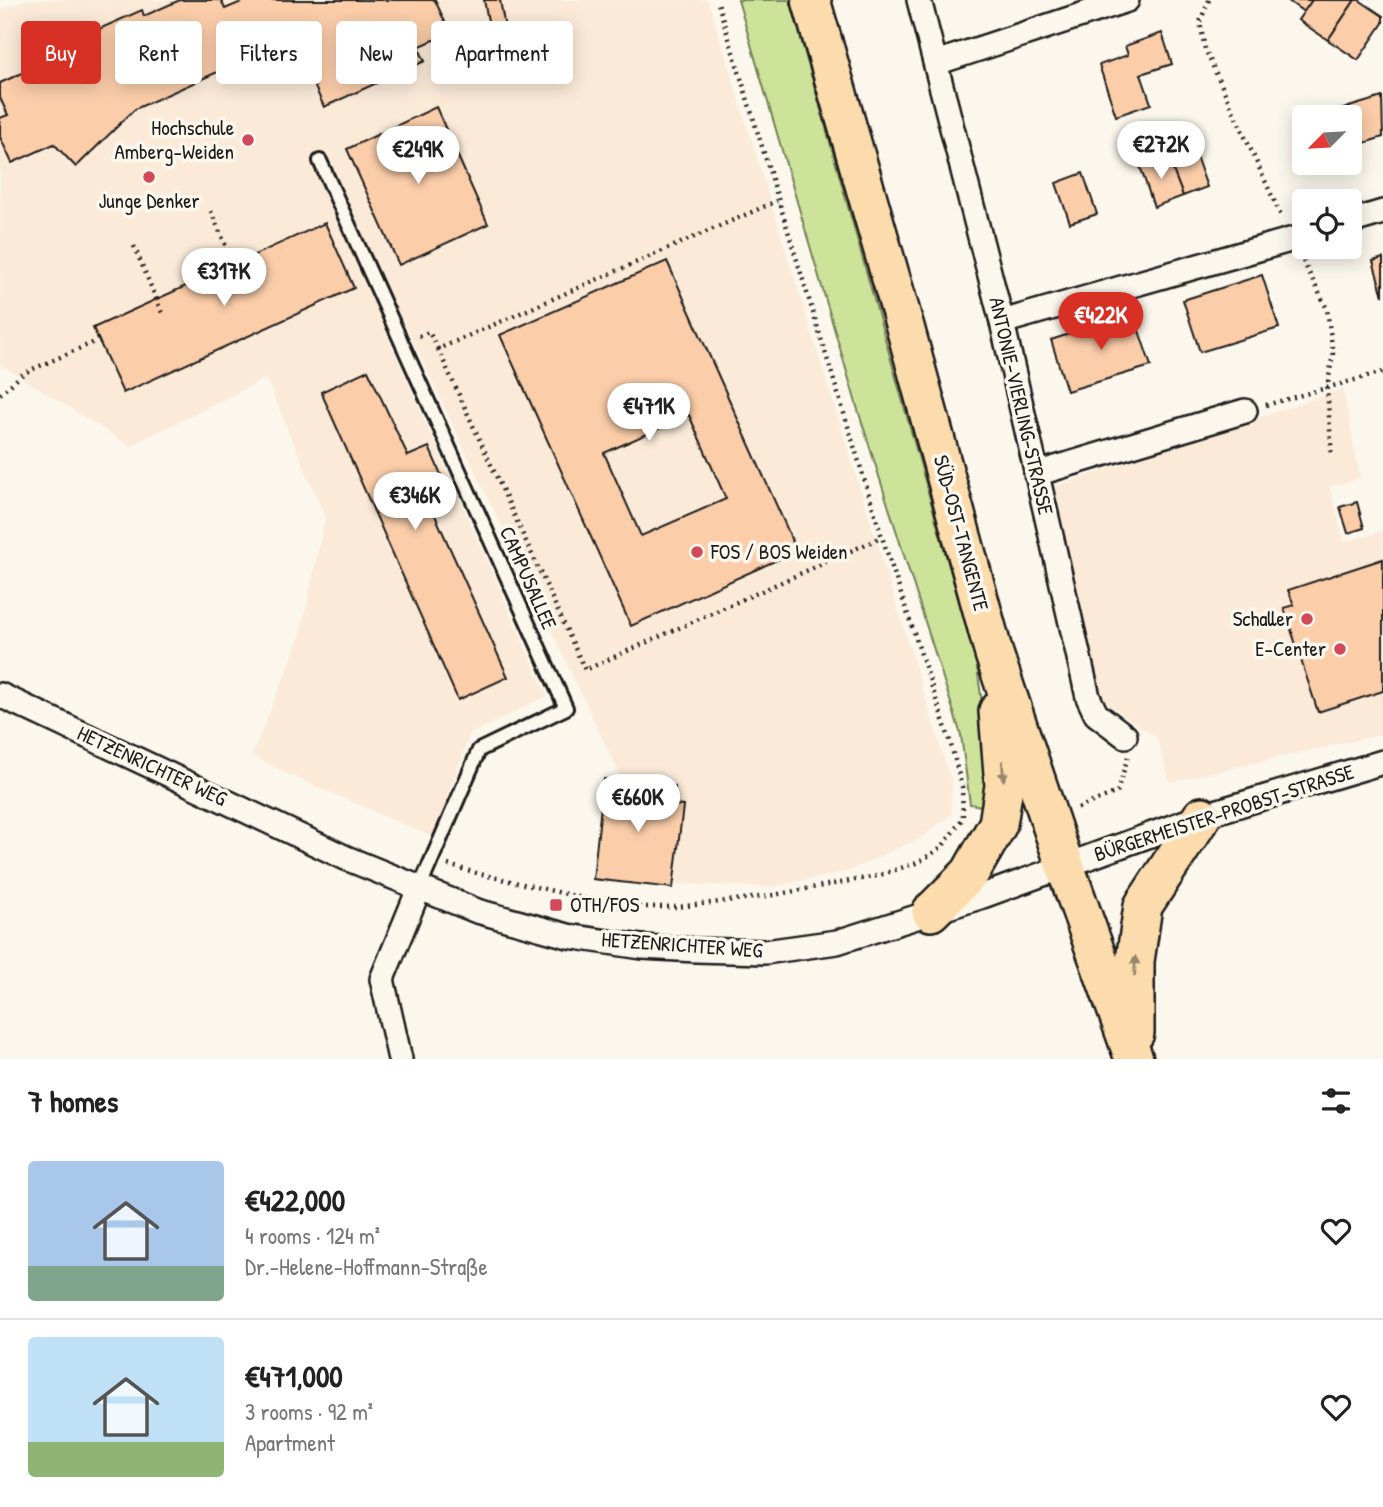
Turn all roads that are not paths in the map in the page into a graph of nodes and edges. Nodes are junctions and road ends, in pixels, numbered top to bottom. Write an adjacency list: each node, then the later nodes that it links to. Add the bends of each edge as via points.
1 (811, 0): 12 (main road, SÜD-OST-TANGENTE)
2 (919, 0): 4 (street, ANTONIE-VIERLING-STRASSE)
3 (1127, 0): 4 (street)
4 (936, 63): 9 (street, ANTONIE-VIERLING-STRASSE)
5 (320, 161): 18 (lane, CAMPUSALLEE, via 566,708 479,750)
6 (1383, 212): 7 (street)
7 (1362, 218)
8 (1292, 239): 9 (street)
9 (1002, 322): 11 (street, ANTONIE-VIERLING-STRASSE)
10 (1245, 411): 11 (street)
11 (1036, 474): 14 (street, ANTONIE-VIERLING-STRASSE, via 1088,697 1096,714)
12 (994, 654): 17 (main road, SÜD-OST-TANGENTE); 19 (main road, one-way to 19, via 1004,786 998,824 970,873)
13 (0, 695): 18 (street, HETZENRICHTER WEG)
14 (1125, 736)
15 (1383, 762): 16 (street, BÜRGERMEISTER-PROBST-STRASSE)
16 (1202, 816): 17 (street, BÜRGERMEISTER-PROBST-STRASSE); 21 (main road, one-way to 16, via 1135,961 1143,906)
17 (1065, 866): 19 (street, HETZENRICHTER WEG); 21 (main road, SÜD-OST-TANGENTE)
18 (419, 889): 19 (street, HETZENRICHTER WEG, via 477,911 568,936 684,950 765,952 837,942); 20 (street, via 382,979)
19 (931, 912)
20 (400, 1059)
21 (1135, 1059)

